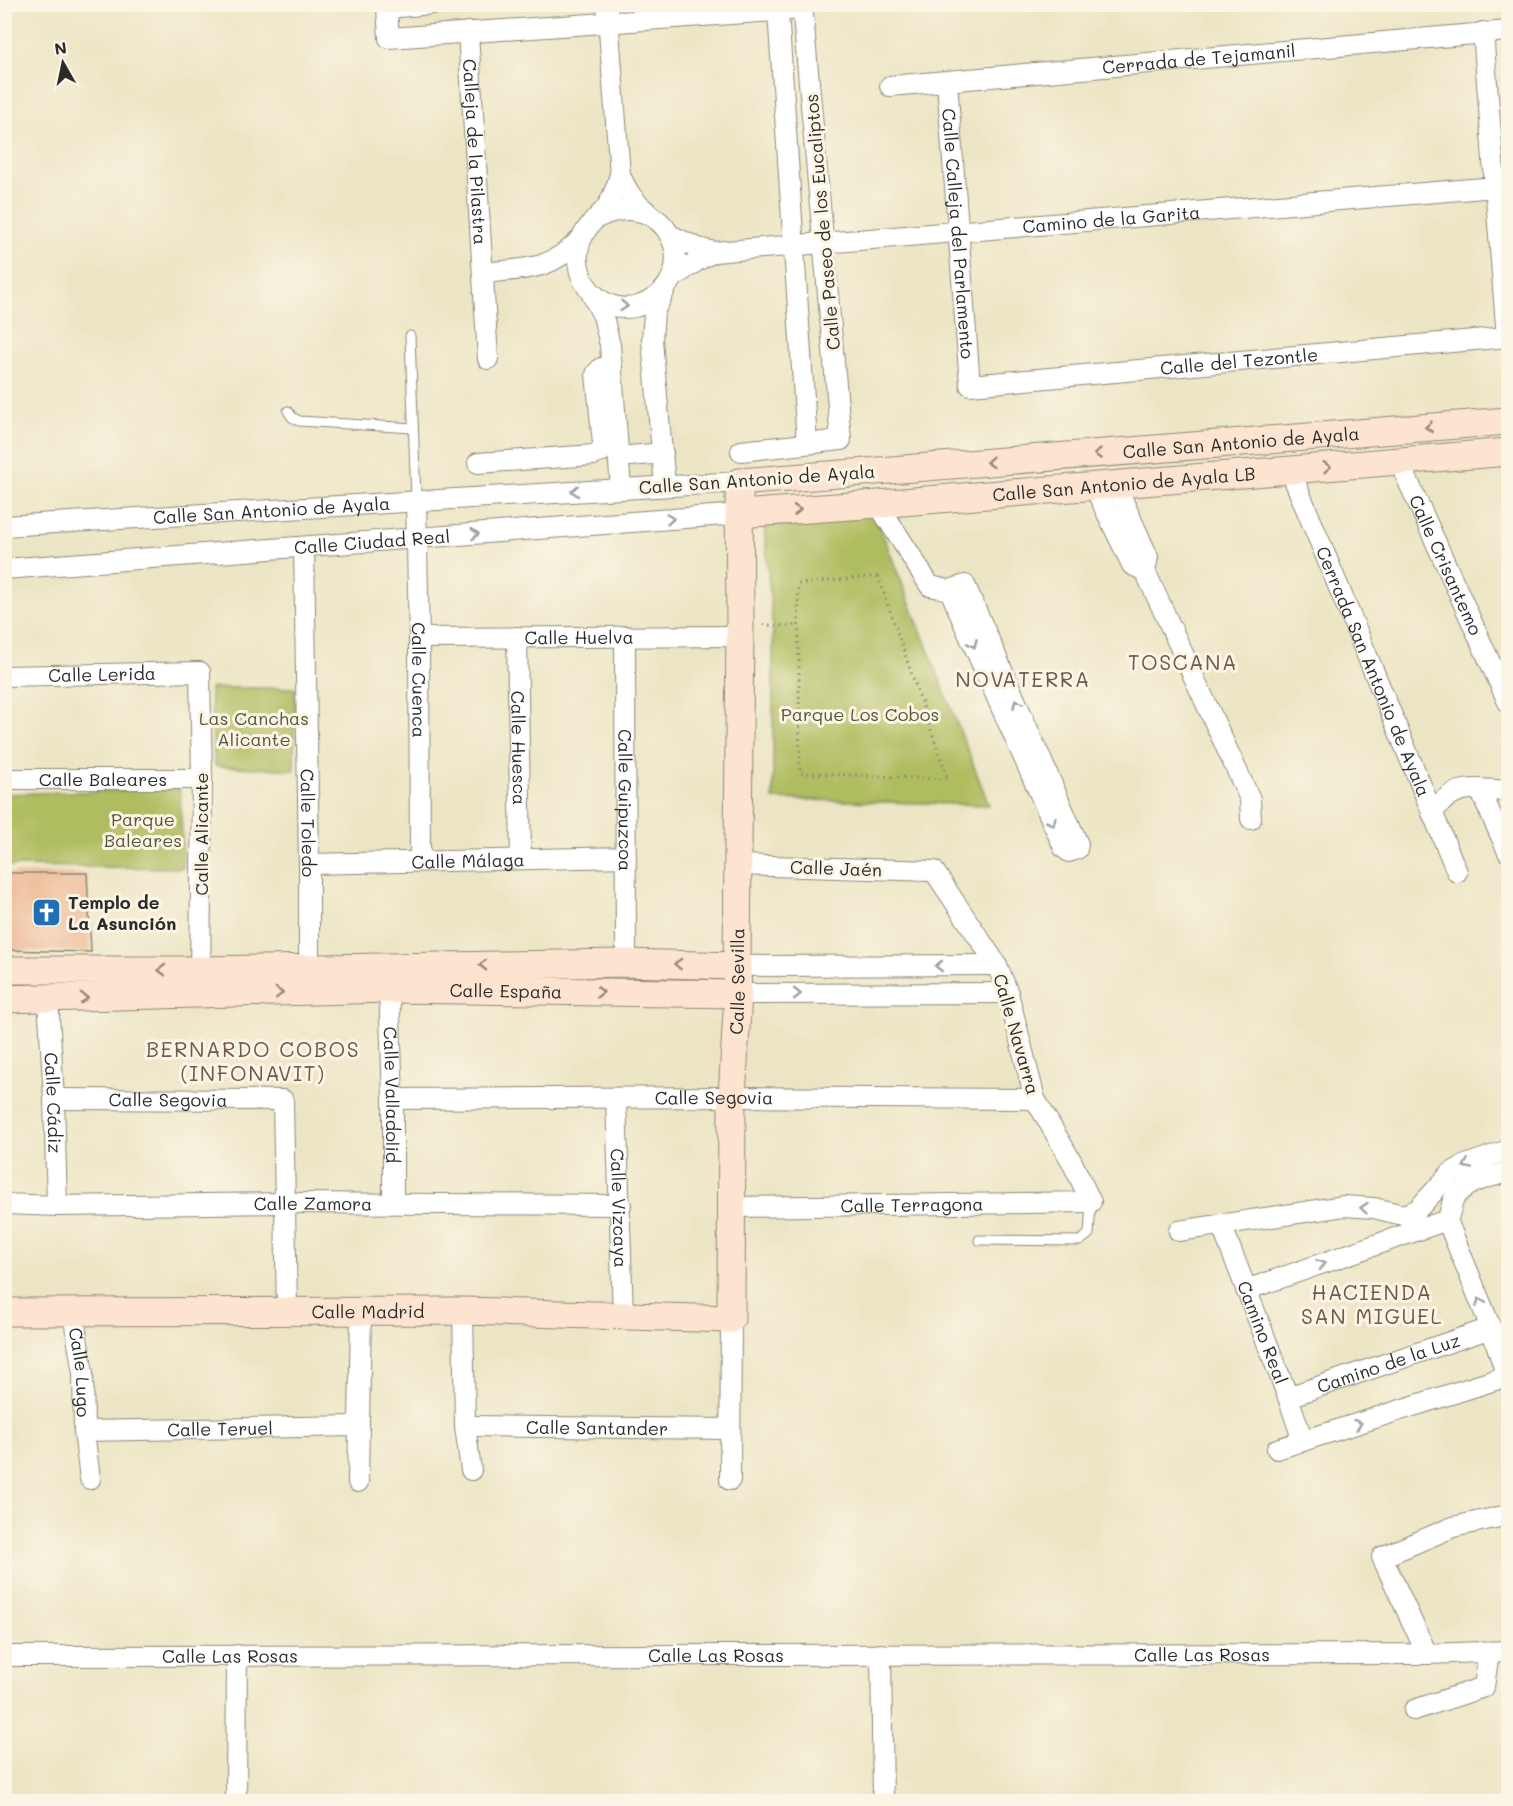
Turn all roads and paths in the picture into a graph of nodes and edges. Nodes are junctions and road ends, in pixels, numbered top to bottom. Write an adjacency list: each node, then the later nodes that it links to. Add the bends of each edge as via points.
1 (433, 4): 6 (street, via 387,8 389,38)
2 (803, 7): 3 (street); 17 (street, Calle Paseo de los Eucaliptos)
3 (778, 11): 4 (street); 18 (street, Calle Paseo de los Eucaliptos)
4 (607, 14): 6 (street); 10 (street)
5 (1509, 31): 7 (street, Cerrada de Tejamanil)
6 (468, 32): 21 (street, Calleja de la Pilastra)
7 (1482, 32): 8 (street, Cerrada de Tejamanil); 11 (street)
8 (947, 82): 9 (street, Cerrada de Tejamanil); 14 (street, Calle Calleja del Parlamento)
9 (890, 87)
10 (620, 175): 12 (street, via 637,204); 13 (street, via 608,205)
11 (1502, 186): 14 (street, Camino de la Garita); 25 (street)
12 (651, 215): 13 (street, via 624,209); 15 (street)
13 (597, 218): 16 (street)
14 (959, 232): 17 (street, Camino de la Garita); 28 (street, Calle Calleja del Parlamento)
15 (670, 235): 19 (street, Camino de la Garita); 22 (street, via 676,265)
16 (580, 240): 20 (street, via 555,261); 23 (street, via 577,262)
17 (825, 243): 18 (street, Camino de la Garita); 33 (street, Calle Paseo de los Eucaliptos, via 841,440)
18 (793, 245): 19 (street, Camino de la Garita); 33 (street, Calle Paseo de los Eucaliptos)
19 (714, 252): 22 (street, Camino de la Garita)
20 (541, 267): 21 (street); 23 (street, via 571,276)
21 (484, 273): 26 (street, Calleja de la Pilastra)
22 (668, 284): 23 (street, one-way to 22, via 604,303 637,307 652,300); 36 (street, via 654,312 652,340)
23 (587, 288): 27 (street, via 603,316)
24 (410, 336): 32 (lane)
25 (1508, 338): 28 (street, Calle del Tezontle)
26 (488, 359)
27 (612, 367): 38 (street); 41 (street, via 601,368 596,374 601,452)
28 (970, 385)
29 (288, 411): 32 (lane, via 298,421)
30 (1509, 421): 31 (street, Calle San Antonio de Ayala)
31 (1474, 423): 37 (street); 39 (street, Calle San Antonio de Ayala, one-way to 39)
32 (413, 428): 48 (lane)
33 (807, 444): 34 (street)
34 (741, 451)
35 (1509, 452): 37 (street, Calle San Antonio de Ayala LB)
36 (663, 453): 38 (street); 45 (street)
37 (1476, 454): 40 (street, Calle San Antonio de Ayala LB)
38 (619, 457): 46 (street)
39 (1049, 457): 43 (street, Calle San Antonio de Ayala, one-way to 43); 47 (street)
40 (1399, 461): 42 (street, Calle San Antonio de Ayala LB, one-way to 40); 62 (street, Calle Crisantemo)
41 (478, 463)
42 (1290, 470): 44 (street, Calle San Antonio de Ayala LB); 68 (street, Cerrada San Antonio de Ayala)
43 (739, 482): 45 (street, Calle San Antonio de Ayala); 50 (street, Calle Sevilla)
44 (1105, 485): 47 (street, Calle San Antonio de Ayala LB); 69 (street, via 1132,565 1145,571 1250,799)
45 (665, 486): 46 (street, Calle San Antonio de Ayala)
46 (621, 489): 48 (street, Calle San Antonio de Ayala, one-way to 48)
47 (1050, 490): 49 (street, Calle San Antonio de Ayala LB)
48 (416, 500): 51 (street, Calle San Antonio de Ayala); 52 (street, Calle Cuenca)
49 (878, 504): 50 (street, Calle San Antonio de Ayala LB, one-way to 49); 63 (street, via 930,586 950,590 965,585 992,668)
50 (739, 514): 52 (street, Calle Ciudad Real, one-way to 50); 56 (street, Calle Sevilla)
51 (4, 526)
52 (417, 539): 53 (street, Calle Ciudad Real); 59 (street, Calle Cuenca)
53 (304, 547): 54 (street, Calle Ciudad Real); 74 (street, Calle Toledo)
54 (4, 568)
55 (799, 626): 55 (path, via 800,773 948,779 878,576 798,584); 56 (path)
56 (740, 630): 57 (street, Calle Huelva); 75 (street, Calle Sevilla)
57 (625, 636): 58 (street, Calle Huelva); 71 (street, Calle Guipuzcoa)
58 (518, 637): 59 (street, Calle Huelva); 72 (street, Calle Huesca)
59 (419, 638): 73 (street, Calle Cuenca)
60 (200, 672): 61 (street, Calle Lerida); 65 (street, Calle Alicante)
61 (4, 676)
62 (1509, 702)
63 (1025, 742): 63 (street, one-way to 63, via 1064,848 1073,851 1078,843)
64 (4, 779): 65 (street, Calle Baleares)
65 (202, 779): 83 (street, Calle Alicante)
66 (1480, 790): 67 (street); 68 (street, via 1451,794); 70 (street)
67 (1509, 791)
68 (1432, 813): 77 (street, Cerrada San Antonio de Ayala)
69 (1251, 819)
70 (1509, 852)
71 (626, 857): 72 (street, Calle Málaga); 78 (street, Calle Guipuzcoa)
72 (521, 858): 73 (street, Calle Málaga)
73 (420, 860): 74 (street, Calle Málaga)
74 (309, 864): 82 (street, Calle Toledo)
75 (738, 865): 76 (street, Calle Jaén); 79 (street, Calle Sevilla)
76 (934, 871): 80 (street, Calle Navarra)
77 (1457, 872)
78 (626, 963): 79 (street, Calle España, one-way to 78); 82 (street, Calle España, one-way to 82)
79 (737, 966): 80 (street, Calle España, one-way to 79); 86 (street, Calle Sevilla)
80 (998, 966): 85 (street, Calle Navarra)
81 (4, 970): 83 (street, Calle España, one-way to 81)
82 (309, 979): 83 (street, Calle España); 84 (street, Calle España)
83 (200, 982): 88 (street, Calle España, one-way to 83)
84 (389, 989): 86 (street, Calle España, one-way to 86); 92 (street, Calle Valladolid)
85 (1008, 993): 86 (street, Calle España, one-way to 85); 93 (street, Calle Navarra)
86 (738, 994): 89 (street, Calle Sevilla)
87 (4, 999): 88 (street, Calle España)
88 (48, 999): 91 (street, Calle Cádiz)
89 (732, 1097): 90 (street, Calle Segovia); 93 (street, Calle Segovia); 102 (street, Calle Sevilla)
90 (616, 1098): 92 (street, Calle Segovia); 100 (street, Calle Vizcaya)
91 (54, 1099): 97 (street, Calle Segovia, via 283,1100); 101 (street, Calle Cádiz)
92 (393, 1099): 98 (street, Calle Valladolid)
93 (1035, 1099): 96 (street, Calle Navarra)
94 (1509, 1150): 105 (street, one-way to 105, via 1451,1173)
95 (1509, 1172): 103 (street, via 1465,1187 1454,1200)
96 (1091, 1202): 102 (street, Calle Terragona); 107 (lane, via 1089,1234 1080,1241)
97 (285, 1203): 98 (street, Calle Zamora); 101 (street, Calle Zamora); 109 (street)
98 (393, 1203): 100 (street, Calle Zamora)
99 (4, 1204): 101 (street, Calle Zamora)
100 (621, 1205): 114 (street, Calle Vizcaya)
101 (57, 1206)
102 (732, 1206): 115 (street, Calle Sevilla)
103 (1447, 1220): 105 (street); 116 (street, one-way to 103)
104 (1221, 1224): 105 (street, one-way to 104, via 1374,1209 1344,1206); 106 (street); 108 (street, Camino Real)
105 (1406, 1224): 108 (street, one-way to 105)
106 (1179, 1231)
107 (979, 1240)
108 (1246, 1290): 118 (street, Camino Real)
109 (287, 1311): 112 (street, Calle Madrid); 113 (street, Calle Madrid)
110 (463, 1311): 112 (street, Calle Madrid); 114 (street, Calle Madrid); 120 (street)
111 (4, 1312): 113 (street, Calle Madrid)
112 (361, 1312): 119 (street)
113 (73, 1313): 122 (street, Calle Lugo, via 83,1373)
114 (623, 1316): 115 (street, Calle Madrid)
115 (731, 1319): 121 (street, Calle Sevilla)
116 (1491, 1328): 117 (street); 118 (street, Camino de la Luz)
117 (1508, 1376): 123 (street, one-way to 117)
118 (1288, 1397): 123 (street, Camino Real)
119 (358, 1426): 122 (street, Calle Teruel); 128 (street)
120 (465, 1426): 121 (street, Calle Santander); 125 (street)
121 (730, 1429): 127 (street, Calle Sevilla)
122 (84, 1431): 126 (street, Calle Lugo)
123 (1303, 1441): 124 (street)
124 (1277, 1449)
125 (471, 1470)
126 (90, 1479)
127 (730, 1480)
128 (358, 1482)
129 (1509, 1515): 132 (street, via 1453,1527 1382,1557)
130 (1499, 1652): 132 (street, Calle Las Rosas); 135 (street, via 1484,1687)
131 (881, 1654): 132 (street, Calle Las Rosas); 133 (street, Calle Las Rosas); 137 (street)
132 (1427, 1654)
133 (237, 1655): 134 (street, Calle Las Rosas); 136 (street)
134 (4, 1656)
135 (1414, 1710)
136 (236, 1802)
137 (883, 1802)

